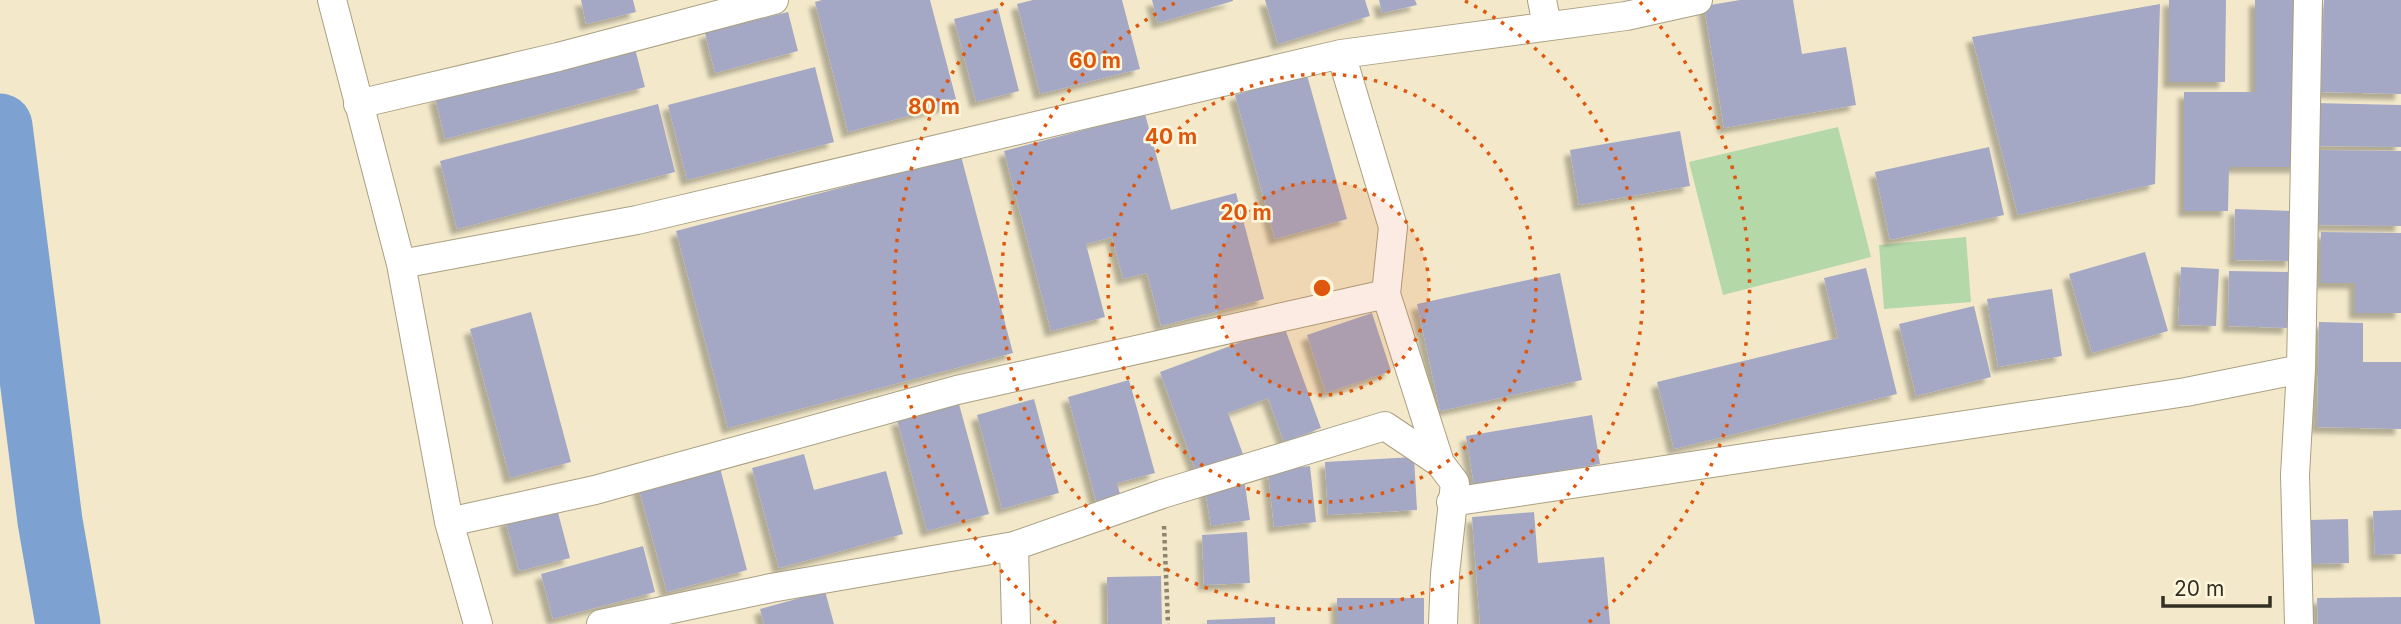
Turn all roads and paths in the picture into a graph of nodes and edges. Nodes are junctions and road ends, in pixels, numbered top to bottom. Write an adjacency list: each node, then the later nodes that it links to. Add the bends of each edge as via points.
1 (332, 0): 7 (street)
2 (774, 0): 7 (street)
3 (1698, 0): 5 (street, via 1626,16)
4 (2308, 0): 10 (street)
5 (1545, 12): 6 (street)
6 (1341, 54): 8 (street, via 637,220); 9 (street, via 1394,227)
7 (358, 104): 8 (street)
8 (401, 264): 14 (street)
9 (1386, 294): 11 (street); 14 (street, via 957,390 595,490)
10 (2301, 369): 13 (street, via 2186,392); 21 (street, via 2295,475)
11 (1440, 463): 12 (street, via 1385,426); 13 (street, via 1455,483)
12 (1162, 494): 15 (street); 19 (path)
13 (1451, 502): 20 (street)
14 (449, 522): 16 (street)
15 (1014, 546): 17 (street, via 771,588); 18 (street)
16 (478, 624)
17 (601, 624)
18 (1016, 624)
19 (1168, 624)
20 (1443, 624)
21 (2299, 624)

